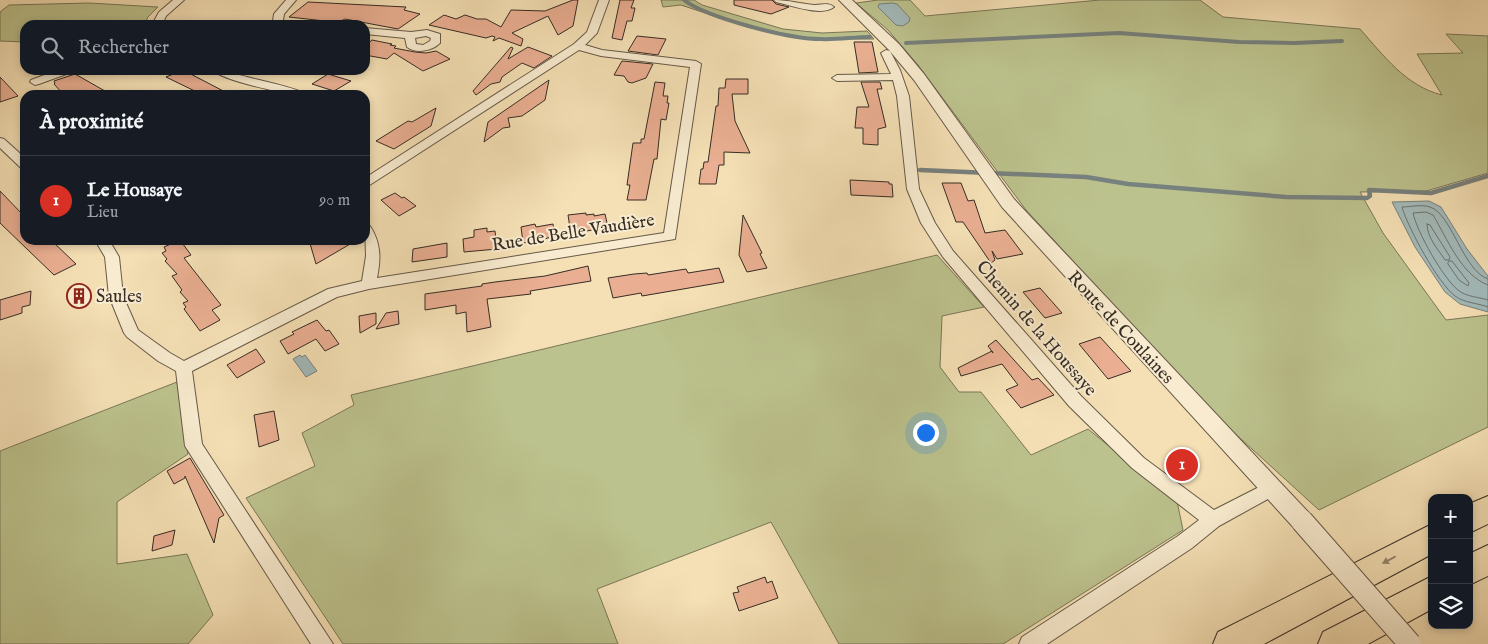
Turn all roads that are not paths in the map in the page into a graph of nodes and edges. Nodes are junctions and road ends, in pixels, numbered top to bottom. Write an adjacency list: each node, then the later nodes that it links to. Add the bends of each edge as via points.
1 (179, 0): 7 (street)
2 (291, 0): 8 (street, via 279,14)
3 (604, 0): 11 (street, via 592,33)
4 (780, 0): 6 (street, via 814,8)
5 (845, 0): 26 (street, Route de Coulaines, via 894,47 919,77 1008,203)
6 (829, 7)
7 (158, 20)
8 (278, 20)
9 (370, 31): 10 (street)
10 (412, 35)
11 (578, 46): 21 (street); 24 (street, Rue de Belle Vaudière, via 601,54 696,64 670,236)
12 (886, 54): 15 (street, Chemin de la Houssaye)
13 (54, 75): 17 (street)
14 (232, 75): 18 (street)
15 (898, 77): 16 (street); 29 (street, Chemin de la Houssaye, via 913,189 948,254 1075,401 1138,463)
16 (837, 78)
17 (35, 82)
18 (290, 90)
19 (0, 142): 20 (street)
20 (20, 160)
21 (370, 181)
22 (370, 238): 24 (street, via 374,255)
23 (105, 245): 25 (street, via 112,257 116,296 132,334)
24 (369, 284): 25 (street, Rue de Belle Vaudière, via 333,293)
25 (184, 368): 34 (street, via 194,446)
26 (1271, 489): 29 (street); 38 (street, Route de Coulaines, bridge)
27 (1488, 509): 28 (highway)
28 (1473, 517)
29 (1213, 520): 35 (street, via 1185,542)
30 (1430, 539): 36 (highway, one-way to 36)
31 (1488, 560): 32 (highway)
32 (1473, 568)
33 (1428, 593): 37 (highway)
34 (323, 644)
35 (1029, 644)
36 (1230, 644)
37 (1335, 644)
38 (1410, 644)

